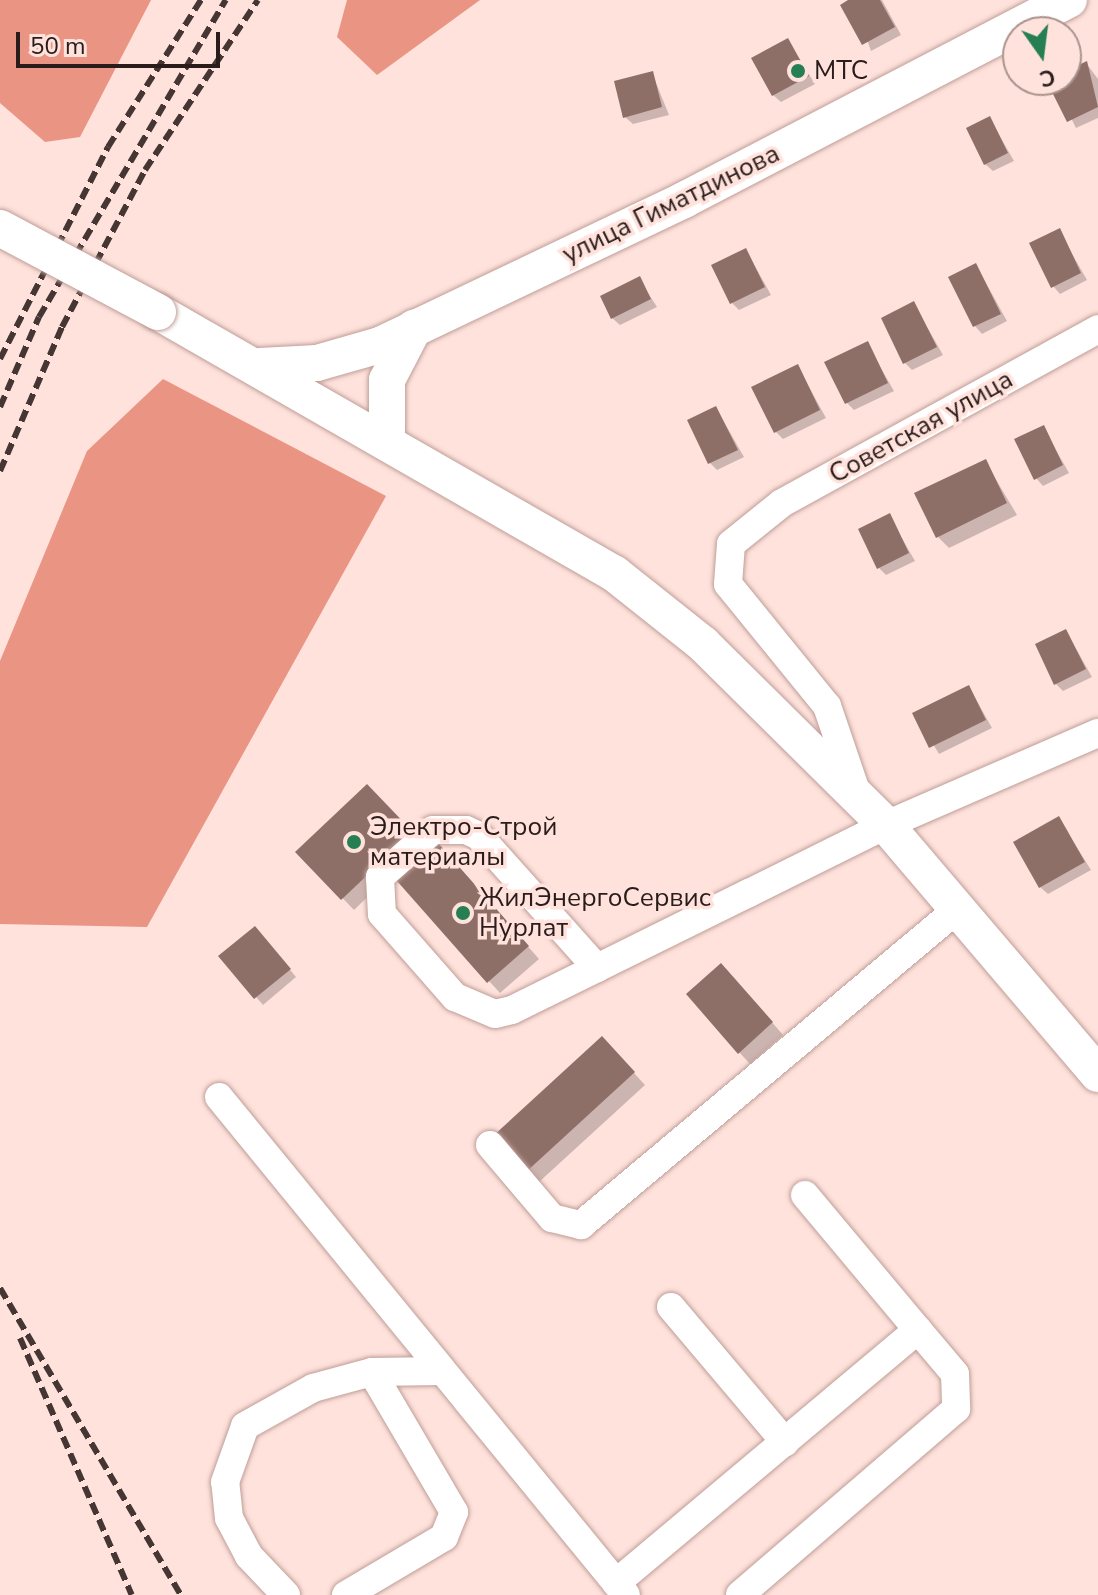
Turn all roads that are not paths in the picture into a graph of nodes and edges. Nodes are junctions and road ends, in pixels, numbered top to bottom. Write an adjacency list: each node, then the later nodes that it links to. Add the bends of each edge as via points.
1 (1069, 0): 3 (main road, улица Гиматдинова, via 684,200)
2 (0, 228): 5 (main road, bridge)
3 (414, 328): 5 (main road, улица Гиматдинова, via 349,356); 6 (main road, via 387,380)
4 (1098, 329): 8 (street, Советская улица, via 746,526 726,561 728,584 827,706)
5 (260, 366): 6 (main road)
6 (387, 437): 8 (main road, via 615,574 703,644)
7 (1098, 733): 9 (street)
8 (858, 797): 9 (main road)
9 (886, 825): 10 (main road); 11 (street)
10 (957, 909): 12 (main road); 14 (street, via 581,1225 552,1218)
11 (597, 968): 11 (street, via 479,836 466,830 433,830 380,877 382,914 468,1007 512,1010)
12 (1098, 1074)
13 (219, 1097): 18 (street)
14 (490, 1145)
15 (805, 1195): 17 (street)
16 (671, 1307): 20 (street)
17 (918, 1330): 20 (street); 24 (street, via 955,1374 956,1409)
18 (442, 1371): 19 (street); 21 (street)
19 (372, 1372): 22 (street, via 313,1388 269,1411 245,1426 232,1448 225,1482 229,1518 249,1556); 23 (street, via 454,1512 444,1537)
20 (785, 1442): 21 (street)
21 (621, 1589)
22 (286, 1595)
23 (346, 1595)
24 (740, 1595)

